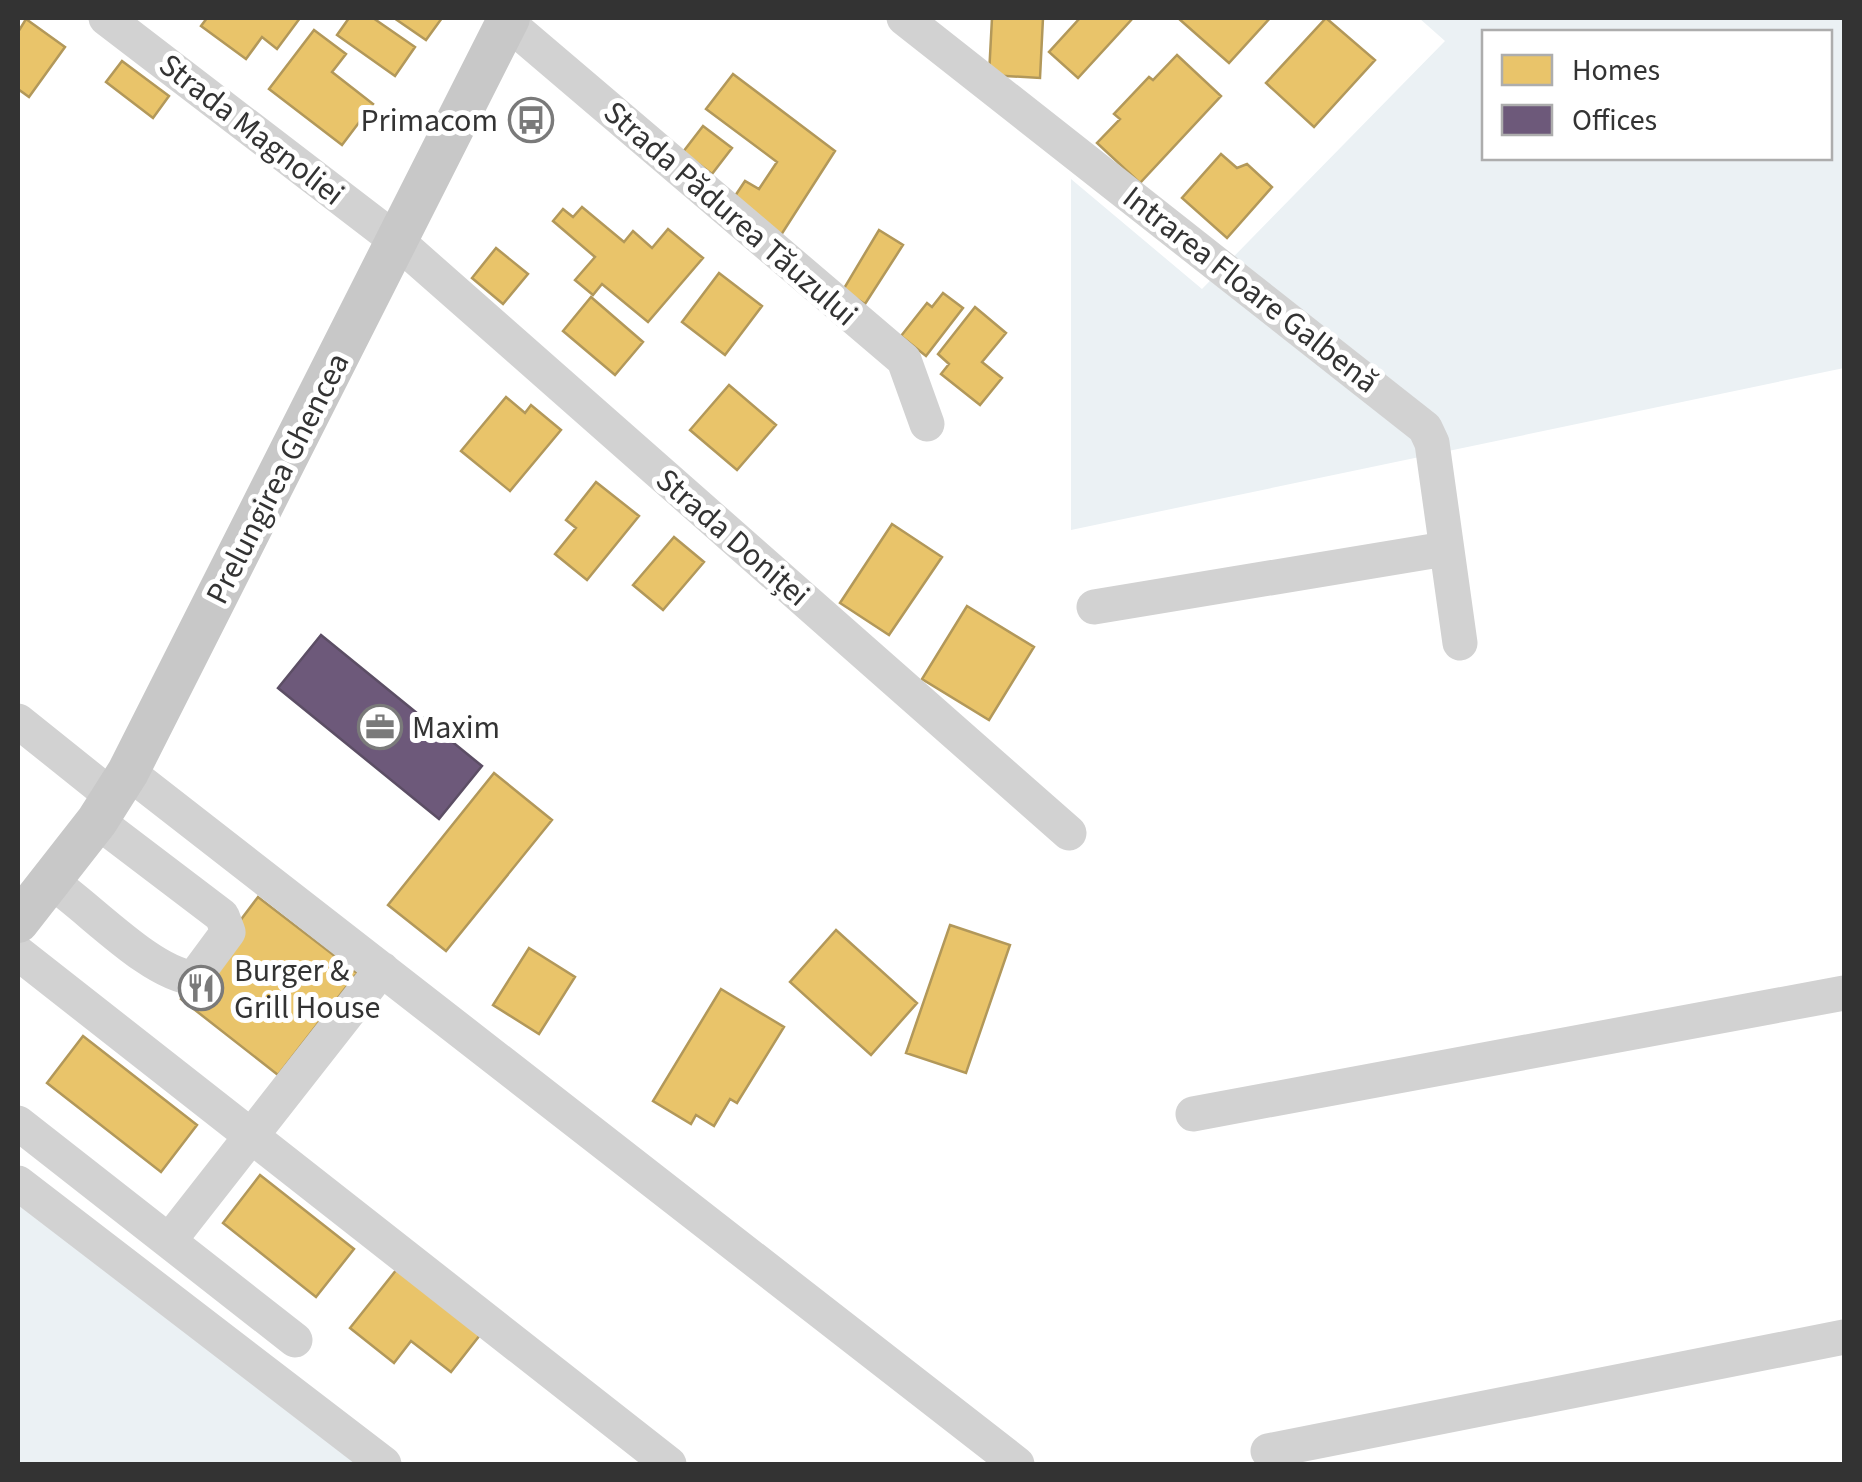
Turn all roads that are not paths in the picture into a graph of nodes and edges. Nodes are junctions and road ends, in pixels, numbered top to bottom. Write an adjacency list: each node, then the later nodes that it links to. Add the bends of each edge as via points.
1 (106, 18): 4 (street, Strada Magnoliei)
2 (904, 18): 6 (street, Intrarea Floare Galbenă, via 1426,428)
3 (508, 20): 4 (main road, Prelungirea Ghencea); 5 (street, Strada Pădurea Tăuzului, via 904,360)
4 (398, 241): 10 (main road, Prelungirea Ghencea); 11 (street, Strada Doniței)
5 (928, 424)
6 (1445, 548): 7 (street); 8 (street, Intrarea Floare Galbenă)
7 (1094, 607)
8 (1460, 643)
9 (18, 721): 10 (street)
10 (113, 797): 12 (main road, Prelungirea Ghencea); 12 (street, via 222,916 228,932 214,954 194,978 182,977); 15 (street)
11 (1068, 833)
12 (50, 882): 13 (main road, Prelungirea Ghencea)
13 (18, 922)
14 (18, 953): 19 (street)
15 (382, 969): 19 (street); 27 (street)
16 (1844, 993): 17 (street)
17 (1193, 1114)
18 (18, 1123): 21 (street)
19 (251, 1136): 21 (street); 26 (street)
20 (18, 1182): 25 (street)
21 (169, 1241): 23 (street)
22 (1844, 1337): 24 (street)
23 (295, 1340)
24 (1268, 1450)
25 (384, 1464)
26 (669, 1464)
27 (1018, 1464)

